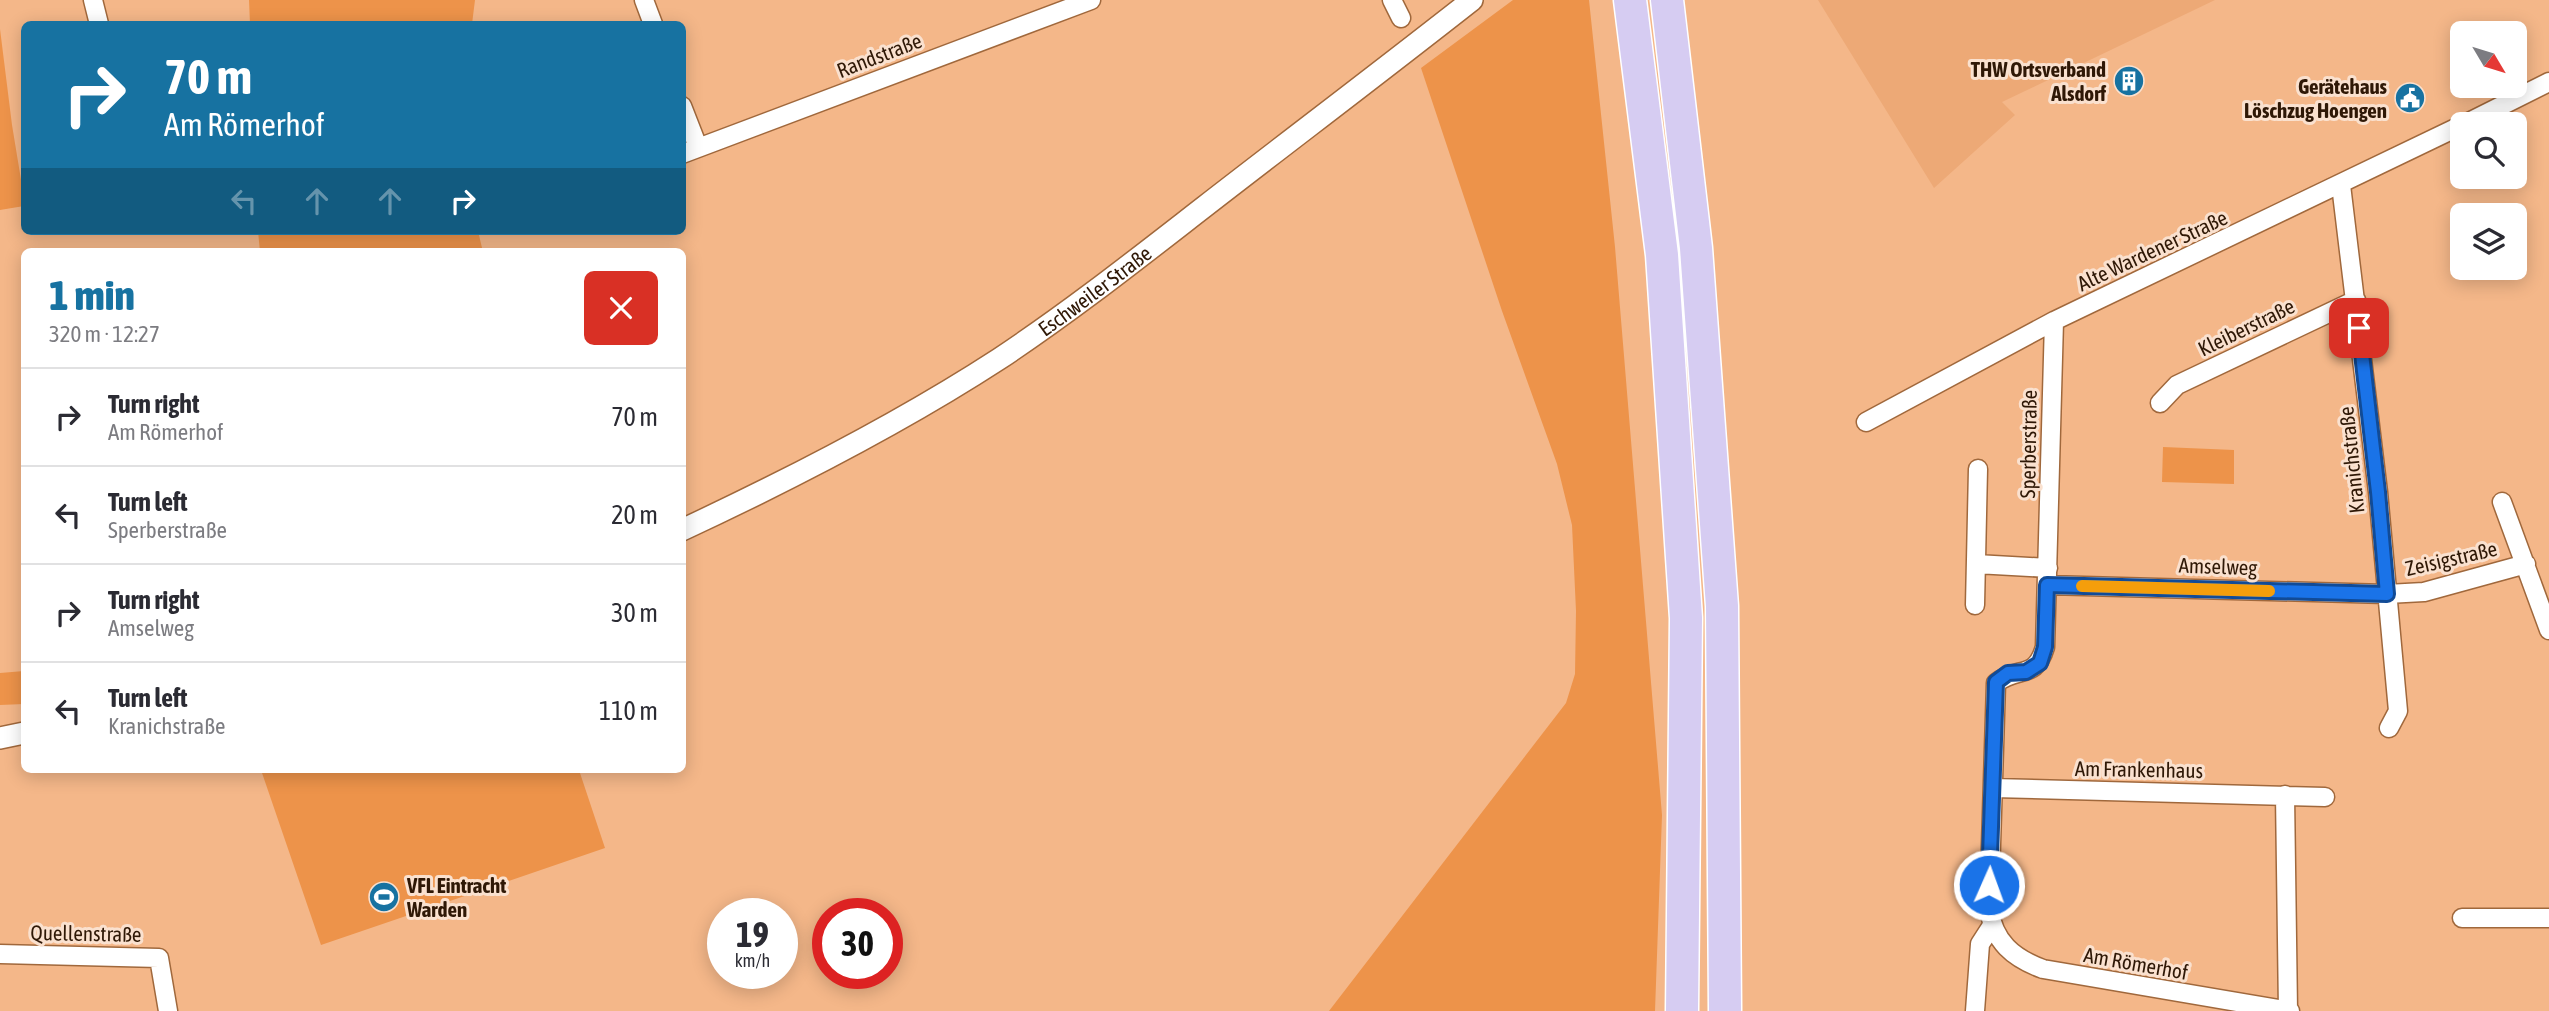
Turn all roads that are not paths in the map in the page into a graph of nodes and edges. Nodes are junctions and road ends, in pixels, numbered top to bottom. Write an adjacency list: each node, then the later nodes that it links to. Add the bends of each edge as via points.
1 (93, 0): 9 (street)
2 (644, 0): 10 (street)
3 (1091, 0): 15 (street, Randstraße)
4 (1392, 0): 8 (street)
5 (1472, 0): 23 (street, Eschweiler Straße, via 1108,281 1000,358 853,444)
6 (1630, 0): 41 (highway, via 1662,255 1686,618)
7 (1667, 0): 42 (highway, via 1696,248 1722,606)
8 (1401, 18)
9 (98, 21)
10 (652, 21)
11 (2549, 82): 12 (street, Alte Wardener Straße)
12 (2489, 112)
13 (686, 128): 15 (street)
14 (2450, 132): 16 (street, Alte Wardener Straße)
15 (690, 150)
16 (2341, 186): 17 (street, Kranichstraße); 18 (street, Alte Wardener Straße)
17 (2356, 300): 19 (street, Kleiberstraße, via 2177,386); 27 (street, Kranichstraße)
18 (2054, 321): 20 (street, Alte Wardener Straße); 26 (street, Sperberstraße)
19 (2160, 403)
20 (1866, 422)
21 (1978, 469): 24 (street)
22 (2502, 502): 25 (street, Zeisigstraße)
23 (686, 528)
24 (1976, 564): 26 (street); 28 (street)
25 (2526, 564): 27 (street, Zeisigstraße, via 2424,592); 29 (street, Zeisigstraße)
26 (2048, 576): 27 (street, Amselweg); 33 (street, Sperberstraße, via 2045,647 2040,663 2026,672 2008,673 1996,682)
27 (2387, 594): 30 (street, Kranichstraße, via 2398,711)
28 (1975, 605)
29 (2549, 630)
30 (2389, 728)
31 (21, 734): 32 (street)
32 (0, 738)
33 (1993, 788): 34 (street, Am Frankenhaus); 38 (street)
34 (2285, 795): 35 (street, Am Frankenhaus); 44 (street)
35 (2325, 797)
36 (2462, 918): 37 (street)
37 (2549, 918)
38 (1991, 927): 43 (street, via 1980,944); 44 (street, Am Römerhof, via 2022,961 2043,969)
39 (0, 954): 40 (street, Quellenstraße, via 159,958)
40 (168, 1011)
41 (1682, 1011)
42 (1725, 1011)
43 (1975, 1011)
44 (2289, 1011)

